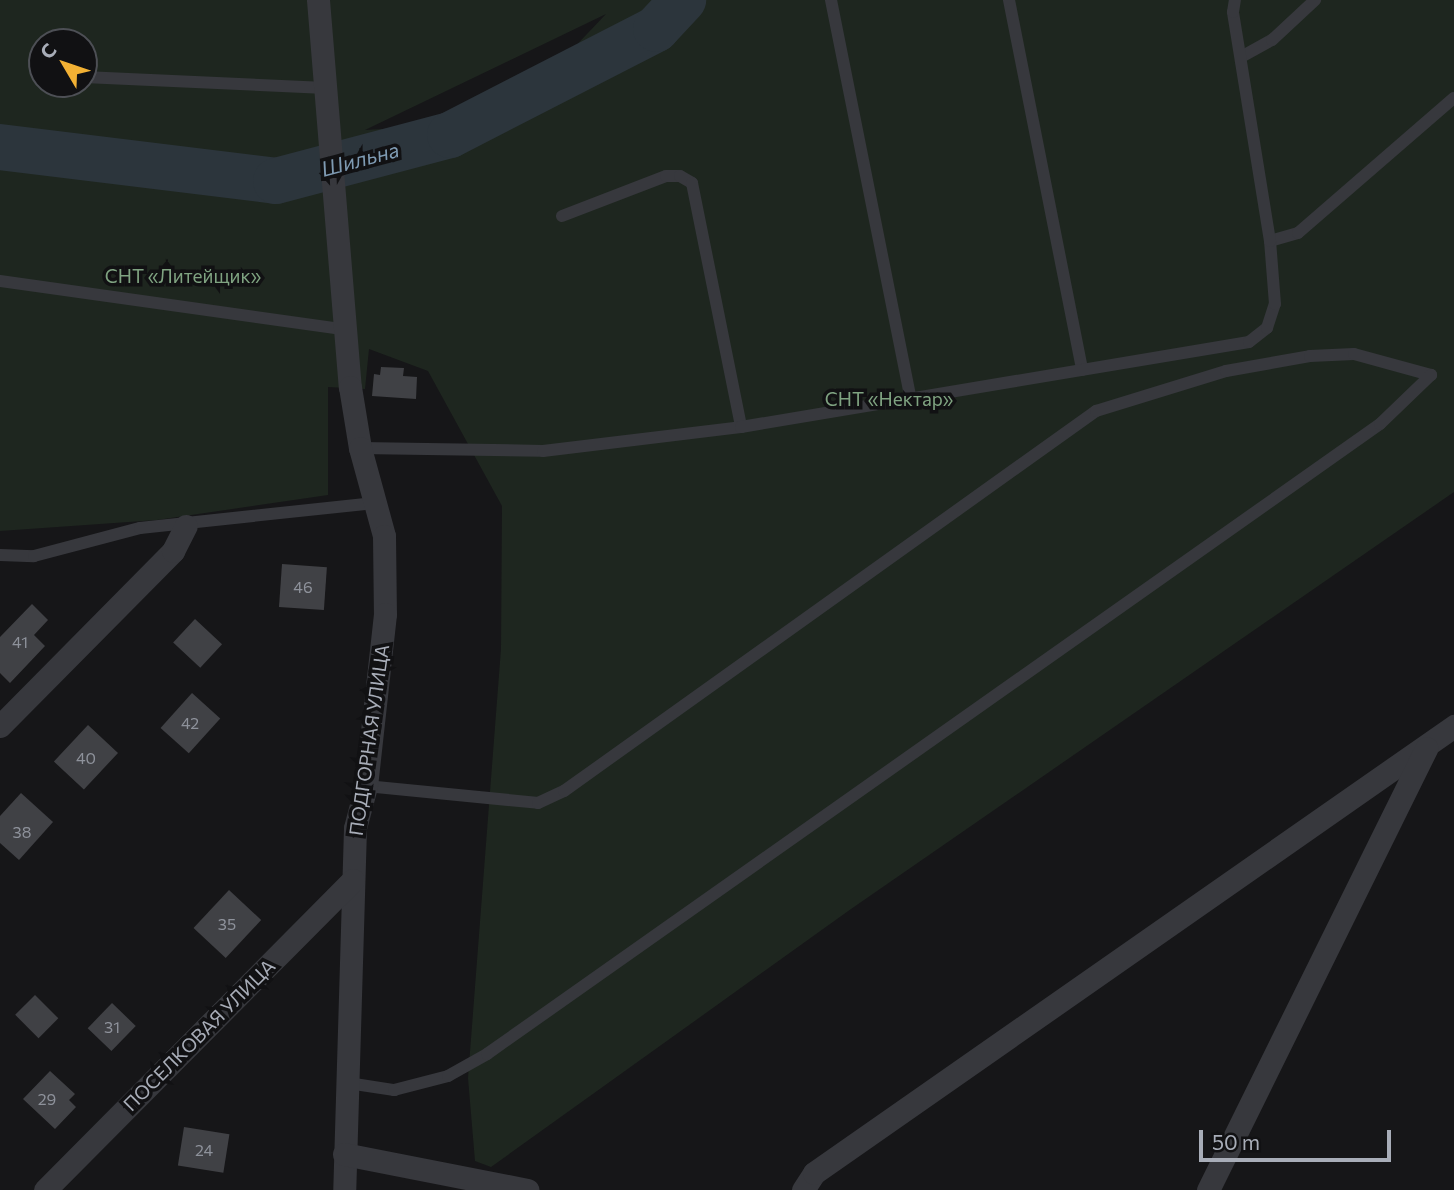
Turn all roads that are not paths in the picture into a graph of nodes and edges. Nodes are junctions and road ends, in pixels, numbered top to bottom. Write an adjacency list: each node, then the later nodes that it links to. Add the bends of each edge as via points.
1 (318, 0): 8 (street, ПОДГОРНАЯ УЛИЦА)
2 (831, 0): 15 (lane)
3 (1009, 0): 14 (lane)
4 (1235, 0): 6 (lane)
5 (1315, 0): 6 (lane, via 1272,40)
6 (1241, 57): 11 (lane)
7 (98, 77): 8 (lane)
8 (326, 88): 13 (street, ПОДГОРНАЯ УЛИЦА)
9 (1454, 97): 11 (lane, via 1298,233)
10 (562, 216): 16 (lane, via 666,176 680,176 692,183)
11 (1270, 241): 14 (lane, via 1275,304 1267,328 1249,342)
12 (0, 281): 13 (lane)
13 (348, 330): 17 (street, ПОДГОРНАЯ УЛИЦА, via 350,387)
14 (1082, 369): 15 (lane)
15 (911, 399): 16 (lane)
16 (741, 427): 17 (lane, via 543,451)
17 (360, 448): 18 (street, ПОДГОРНАЯ УЛИЦА)
18 (375, 503): 19 (lane); 24 (street, ПОДГОРНАЯ УЛИЦА, via 384,536 385,614)
19 (187, 526): 20 (lane, via 140,528 34,556); 21 (street, via 173,551)
20 (0, 555)
21 (0, 726)
22 (1454, 726): 23 (street)
23 (1428, 745): 31 (street, via 814,1173); 32 (street)
24 (366, 786): 25 (street, ПОДГОРНАЯ УЛИЦА, via 355,828); 26 (lane, via 537,803 565,792 1096,411 1226,371 1310,356 1354,354 1431,375 1380,424 487,1054 449,1076 394,1090)
25 (353, 880): 26 (street, ПОДГОРНАЯ УЛИЦА); 28 (street, ПОСЕЛКОВАЯ УЛИЦА)
26 (348, 1083): 27 (street, ПОДГОРНАЯ УЛИЦА)
27 (344, 1154): 29 (street, ПОДГОРНАЯ УЛИЦА); 30 (street)
28 (45, 1190)
29 (344, 1190)
30 (527, 1190)
31 (803, 1190)
32 (1208, 1190)

